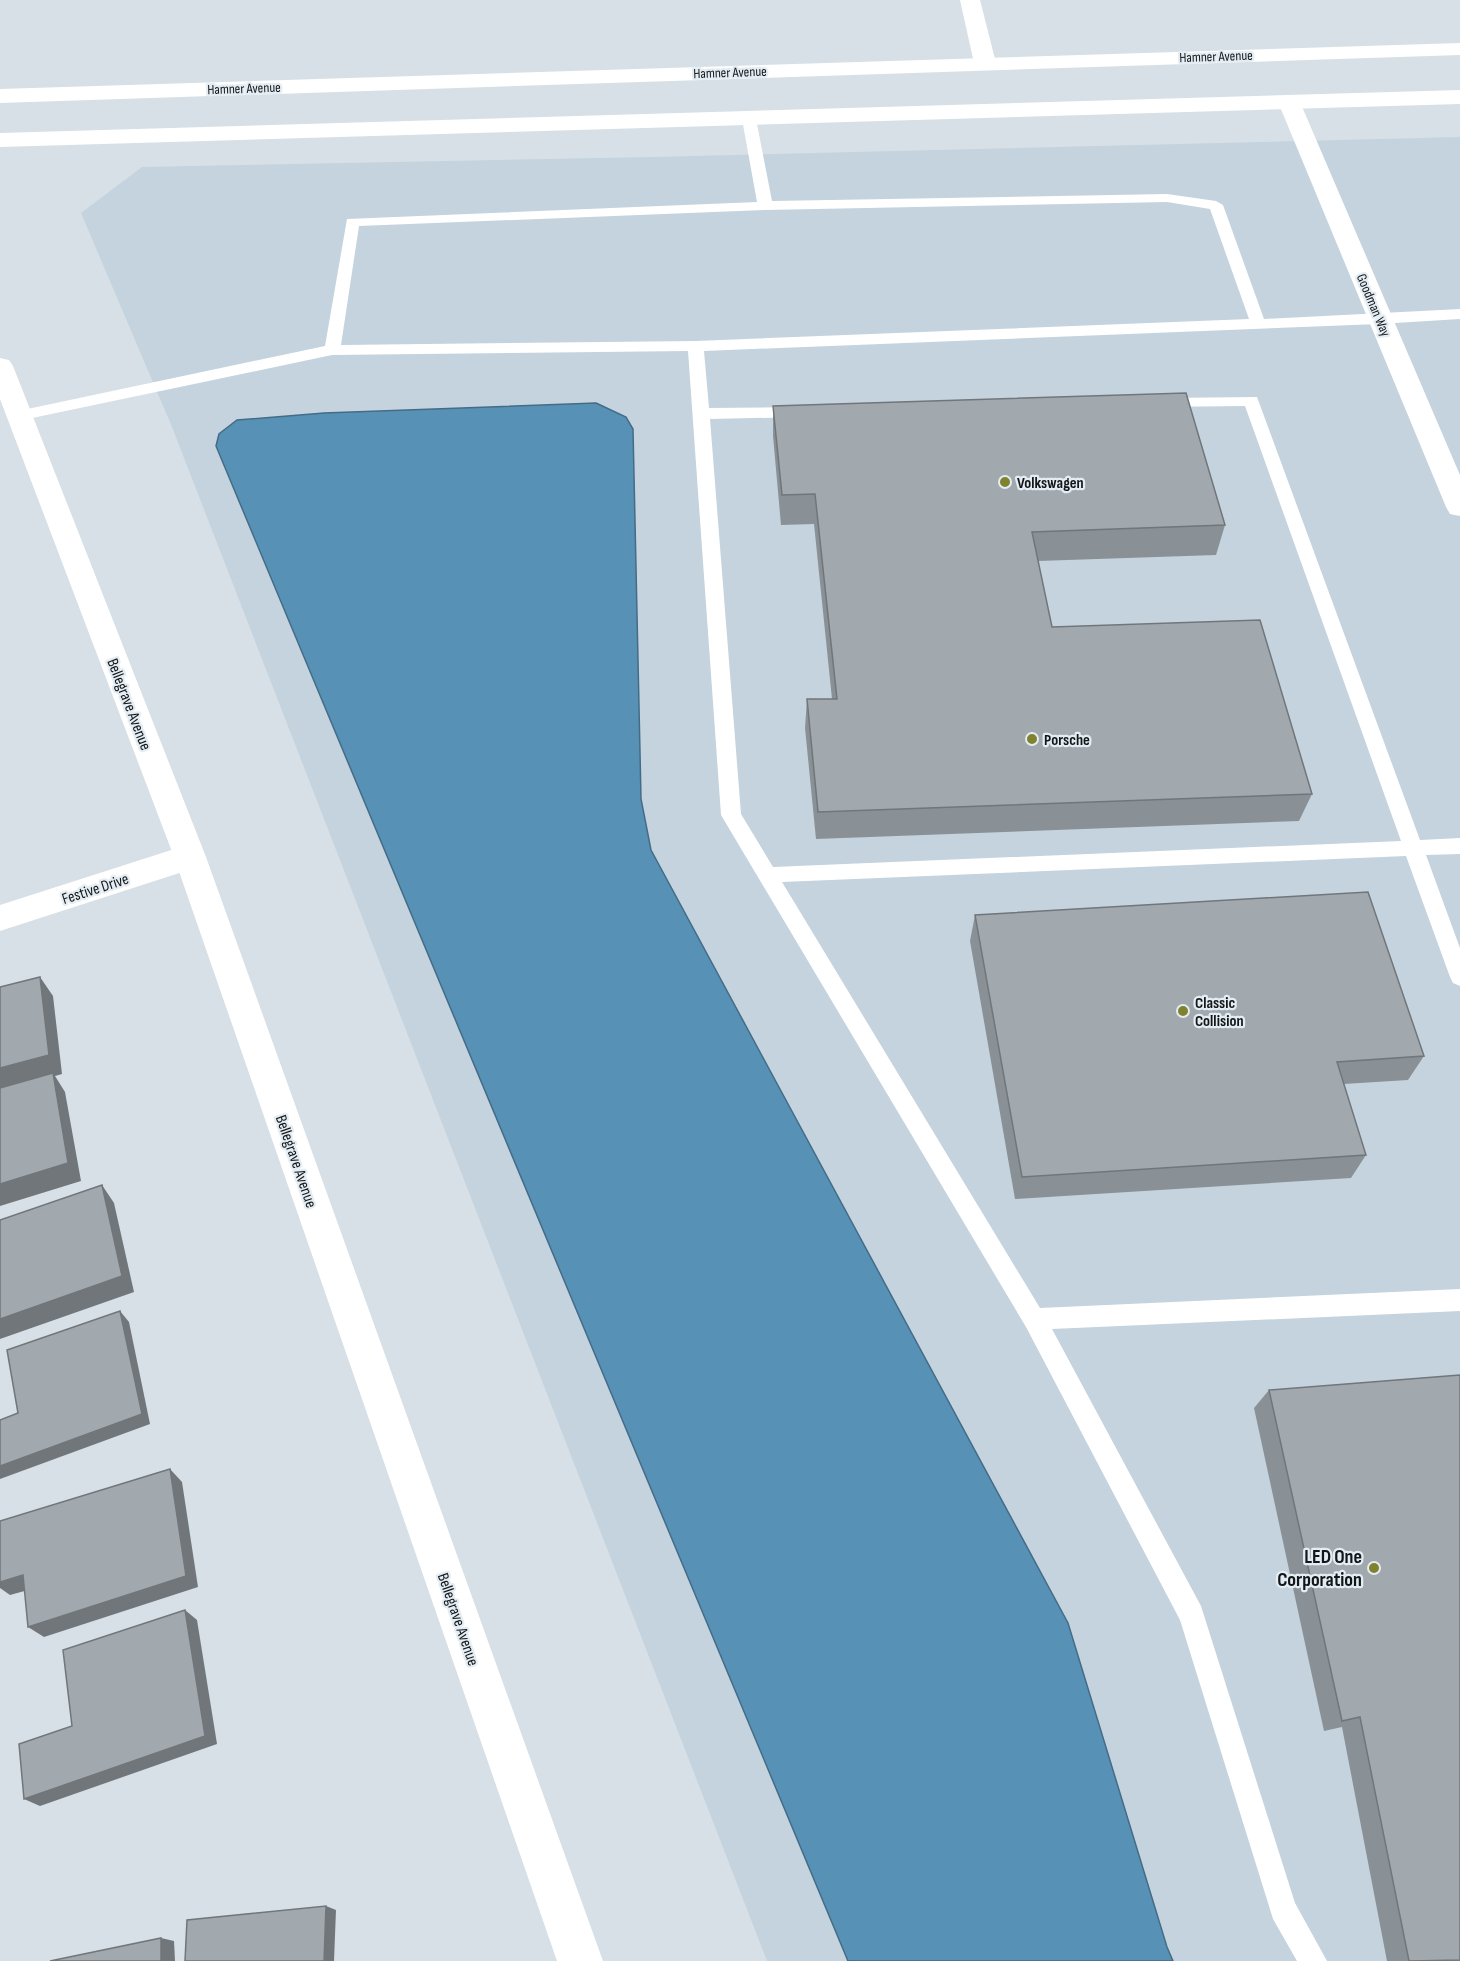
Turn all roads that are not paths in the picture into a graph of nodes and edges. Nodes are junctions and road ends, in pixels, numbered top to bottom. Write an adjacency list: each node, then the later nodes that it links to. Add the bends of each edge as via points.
1 (971, 6): 3 (main road)
2 (1460, 49): 3 (main road, Hamner Avenue)
3 (985, 63): 5 (main road, Hamner Avenue)
4 (1307, 81): 7 (main road)
5 (0, 96)
6 (1460, 97): 7 (main road)
7 (1289, 102): 8 (main road); 12 (main road, Goodman Way)
8 (749, 119): 9 (main road); 10 (lane)
9 (0, 140)
10 (765, 206): 13 (lane, via 1167,198 1216,204); 15 (lane, via 352,222)
11 (1460, 314): 12 (lane)
12 (1379, 319): 13 (lane); 21 (main road, Goodman Way)
13 (1258, 323): 14 (lane)
14 (696, 346): 15 (lane); 19 (lane)
15 (332, 350): 20 (lane)
16 (0, 366): 20 (main road, Bellegrave Avenue)
17 (1144, 403): 23 (lane, via 1251,401)
18 (821, 411): 19 (lane)
19 (701, 414): 25 (lane, via 731,815)
20 (18, 416): 24 (main road, Bellegrave Avenue)
21 (1460, 507)
22 (1460, 846): 23 (lane)
23 (1413, 848): 25 (lane); 27 (lane)
24 (190, 857): 26 (main road, Festive Drive); 30 (main road, Bellegrave Avenue)
25 (766, 874): 29 (lane)
26 (0, 918)
27 (1460, 977)
28 (1460, 1300): 29 (lane)
29 (1034, 1319): 31 (lane, via 1192,1615 1283,1909)
30 (580, 1961)
31 (1313, 1961)

